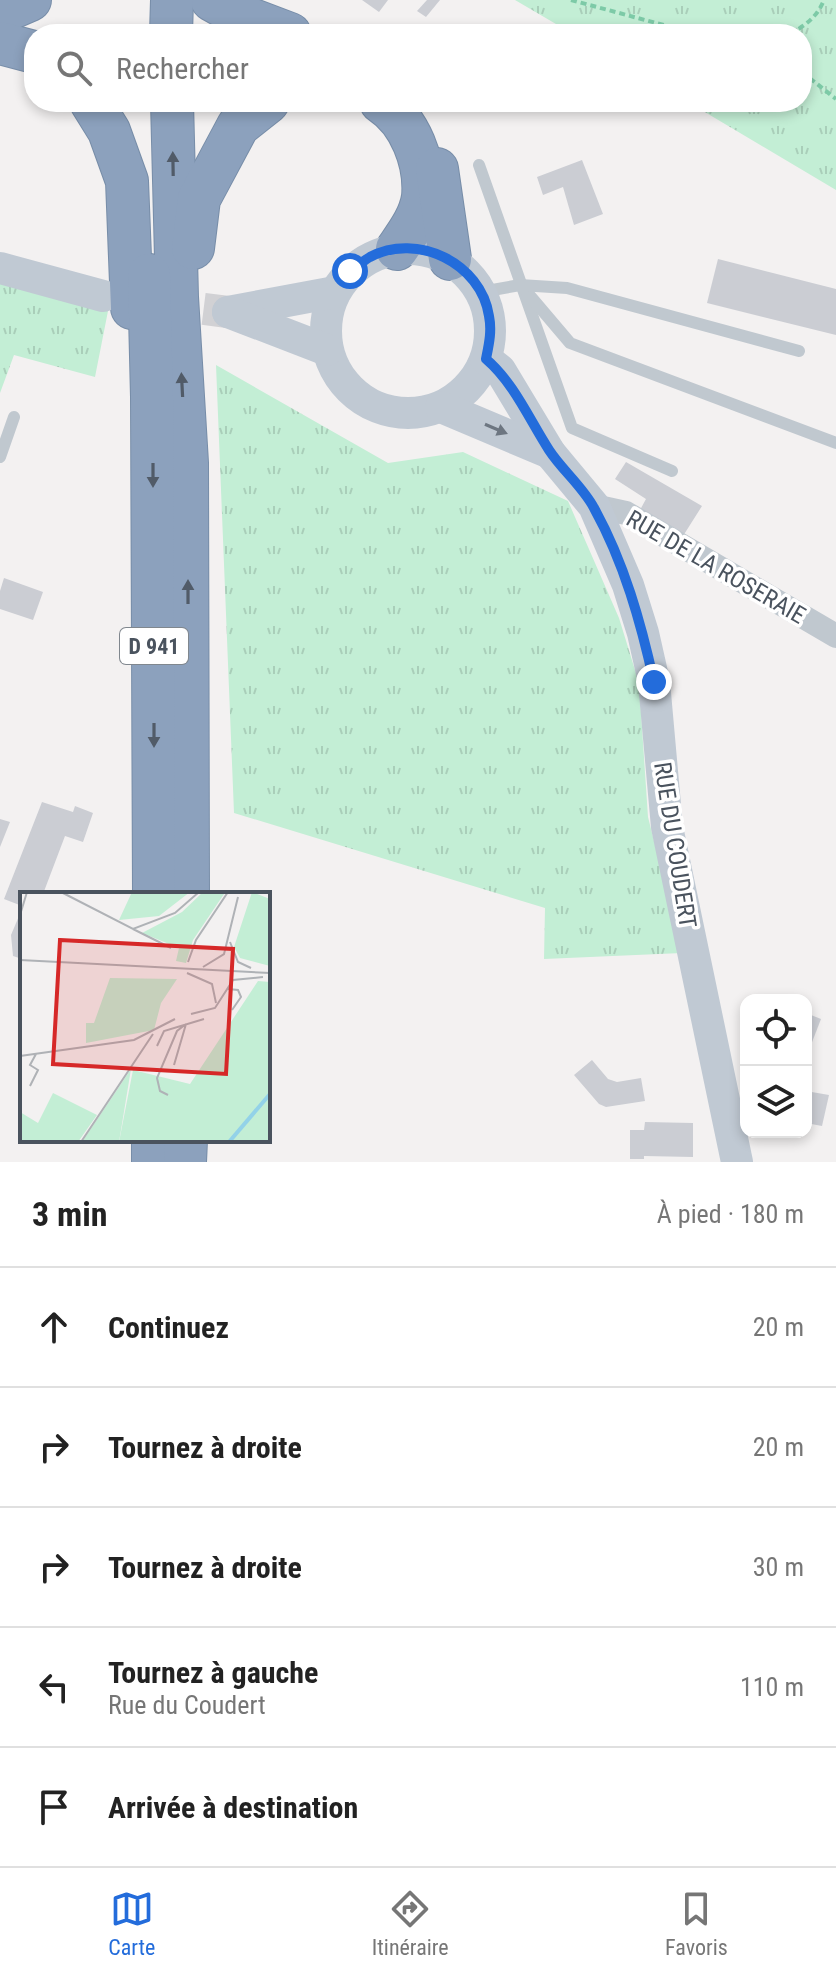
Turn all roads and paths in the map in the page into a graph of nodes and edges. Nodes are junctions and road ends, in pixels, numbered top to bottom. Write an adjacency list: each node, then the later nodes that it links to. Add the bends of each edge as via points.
1 (30, 0): 7 (highway)
2 (142, 0): 8 (highway)
3 (172, 0): 9 (highway)
4 (212, 0): 10 (highway, via 237,14)
5 (571, 0): 11 (path)
6 (824, 0): 12 (path)
7 (0, 13)
8 (142, 24)
9 (171, 24)
10 (276, 24)
11 (660, 24)
12 (807, 24)
13 (0, 43): 14 (highway)
14 (24, 49)
15 (812, 80): 16 (path)
16 (836, 99)
17 (97, 112): 35 (highway, via 127,181 132,321)
18 (143, 112): 35 (highway, D 941)
19 (172, 112): 31 (highway, D 941, one-way to 19)
20 (256, 112): 31 (highway, via 238,126 199,199 192,256)
21 (395, 112): 24 (highway, via 414,143 423,199)
22 (411, 112): 25 (highway, via 427,134 438,171)
23 (479, 165): 27 (lane)
24 (397, 249): 25 (street, via 424,249); 28 (street, via 372,256 350,271)
25 (450, 259): 29 (street)
26 (0, 268): 30 (street)
27 (520, 285): 29 (lane); 33 (lane, via 567,288); 38 (lane, via 570,343); 41 (lane, via 572,428)
28 (335, 292): 32 (street, via 327,311); 32 (street, via 228,312)
29 (481, 292): 34 (street, via 491,336)
30 (103, 296)
31 (177, 297): 45 (highway, D 941, one-way to 31, via 187,463)
32 (327, 350): 36 (street, via 351,391 371,405 417,414)
33 (799, 351)
34 (486, 359): 36 (street, via 460,396); 39 (street, RUE DU COUDERT, via 500,370)
35 (152, 397): 44 (highway, D 941, one-way to 44)
36 (441, 407): 39 (street, RUE DU COUDERT, one-way to 39)
37 (14, 417): 40 (lane)
38 (836, 443)
39 (550, 453): 42 (street, RUE DU COUDERT)
40 (0, 457)
41 (672, 471)
42 (594, 506): 43 (street, RUE DE LA ROSERAIE, via 626,513); 48 (street, RUE DU COUDERT, via 628,585 654,682 667,827)
43 (836, 636)
44 (154, 892)
45 (188, 892)
46 (186, 1142): 47 (highway)
47 (185, 1162)
48 (737, 1162)

